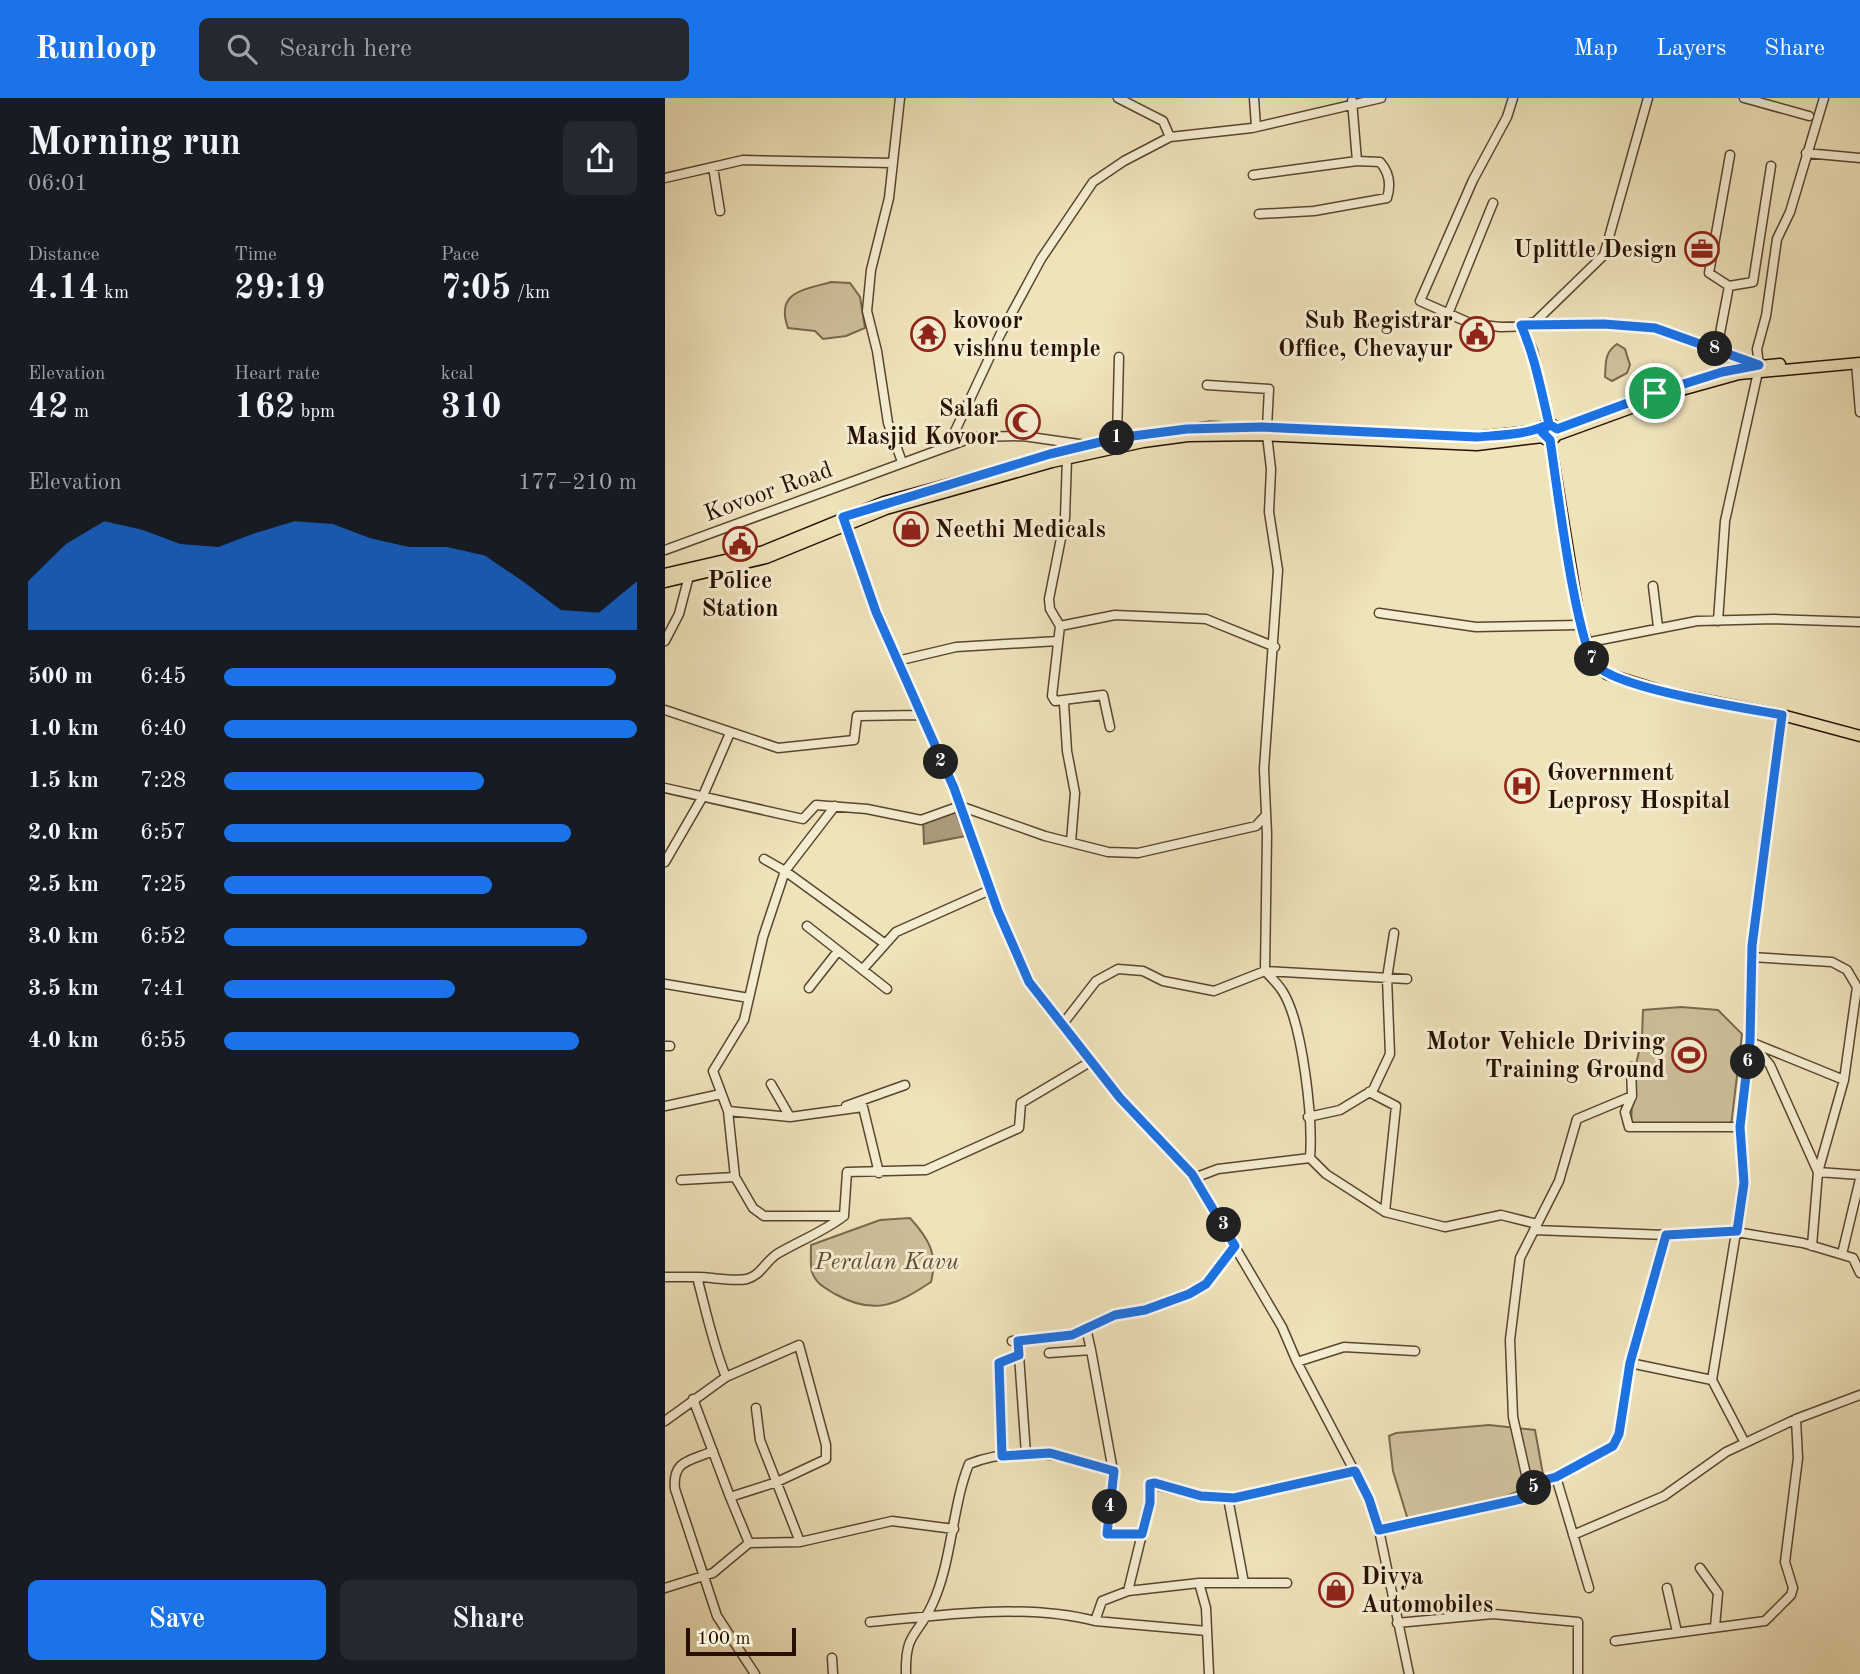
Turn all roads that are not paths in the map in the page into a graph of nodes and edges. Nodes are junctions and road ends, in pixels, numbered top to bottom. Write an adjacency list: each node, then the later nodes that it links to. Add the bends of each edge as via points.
1 (900, 98): 17 (street)
2 (1118, 98): 12 (street, via 1163,121)
3 (1254, 98): 11 (street)
4 (1381, 98): 9 (street)
5 (1513, 98): 26 (street, via 1420,301)
6 (1648, 98): 27 (street, via 1604,255 1535,322)
7 (1744, 98): 10 (street)
8 (1823, 98): 13 (street)
9 (1352, 101): 11 (street); 16 (street)
10 (1809, 116)
11 (1256, 127): 12 (street)
12 (1170, 137): 37 (street, via 1093,182 1041,259)
13 (1806, 153): 15 (street); 31 (street, via 1790,212 1777,239 1757,349)
14 (1730, 155): 25 (street, via 1709,273)
15 (1860, 158)
16 (1357, 161): 20 (street); 24 (street, via 1380,162 1389,180 1387,198 1314,211)
17 (893, 163): 19 (street, via 778,159); 40 (street, via 867,312 888,423)
18 (1771, 166): 25 (street, via 1753,282)
19 (712, 167): 21 (street); 23 (street)
20 (1253, 175)
21 (665, 178)
22 (1493, 203): 26 (street)
23 (720, 211)
24 (1259, 214)
25 (1729, 286): 28 (street)
26 (1448, 314): 27 (street, via 1472,324)
27 (1521, 325): 28 (street, via 1655,328); 35 (street, via 1533,351)
28 (1717, 349): 31 (street)
29 (1119, 357): 36 (street)
30 (1859, 361): 31 (main road); 33 (street)
31 (1759, 369): 35 (main road); 49 (street, via 1725,521)
32 (1207, 385): 34 (street, via 1269,389)
33 (1860, 412)
34 (1267, 431): 35 (main road, via 1477,445); 36 (main road, via 1187,429); 38 (main road); 57 (street, via 1272,469 1269,512 1278,570)
35 (1549, 432): 51 (main road)
36 (1117, 438): 38 (main road)
37 (949, 444): 38 (street, Kovoor Road, via 974,437 1023,436); 40 (street, Kovoor Road)
38 (1097, 446): 39 (main road); 41 (main road, via 884,502)
39 (1067, 458): 41 (main road); 52 (street, via 1065,518 1049,599)
40 (902, 462): 43 (street, Kovoor Road)
41 (844, 520): 42 (main road); 58 (street)
42 (809, 536): 44 (main road); 45 (main road, via 766,558)
43 (665, 550)
44 (665, 574)
45 (689, 576): 46 (main road); 54 (street, via 679,614)
46 (665, 582)
47 (1653, 586): 53 (street)
48 (1379, 613): 51 (street, via 1476,627)
49 (1718, 621): 50 (street); 53 (street)
50 (1860, 622)
51 (1580, 625): 56 (main road)
52 (1060, 626): 55 (street); 57 (street, via 1115,615 1206,619)
53 (1658, 627): 56 (street)
54 (665, 641)
55 (1058, 641): 58 (street, via 956,647); 59 (street, via 1052,696)
56 (1585, 643): 62 (main road, via 1595,664 1607,674 1668,693)
57 (1275, 647): 70 (street, via 1265,733)
58 (897, 661): 61 (street)
59 (1064, 703): 63 (street, via 1103,695); 71 (street, via 1075,793)
60 (665, 710): 64 (street)
61 (919, 715): 64 (street, via 857,716 854,740 778,748); 69 (street)
62 (1782, 715): 65 (main road); 80 (street)
63 (1110, 727)
64 (730, 733): 67 (street)
65 (1860, 736)
66 (665, 788): 67 (street)
67 (702, 798): 68 (street, via 803,819 812,806); 73 (street)
68 (835, 806): 69 (street, via 921,820); 74 (street)
69 (960, 806): 71 (street); 75 (street)
70 (1266, 815): 71 (street, via 1256,826 1138,853 1108,852); 82 (street)
71 (1071, 842)
72 (764, 859): 74 (street)
73 (665, 862)
74 (785, 870): 78 (street); 88 (street)
75 (990, 890): 78 (street, via 896,932); 89 (street, via 1029,982)
76 (807, 926): 79 (street)
77 (1394, 933): 83 (street)
78 (884, 943): 81 (street)
79 (838, 951): 81 (street); 86 (street)
80 (1751, 957): 90 (street); 93 (street, via 1832,962 1847,970 1857,986)
81 (863, 969): 87 (street)
82 (1265, 971): 83 (street); 89 (street, via 1214,990 1118,969 1097,981); 103 (street, via 1283,992 1298,1032)
83 (1387, 978): 84 (street); 96 (street, via 1390,1054)
84 (1407, 979)
85 (665, 984): 88 (street)
86 (809, 988)
87 (887, 989)
88 (749, 998): 97 (street, via 744,1020 713,1071)
89 (1062, 1025): 91 (street)
90 (1750, 1041): 93 (street); 104 (street); 107 (street, via 1770,1065)
91 (1090, 1062): 106 (street, via 1021,1103 1019,1128 1004,1136 926,1170); 110 (street)
92 (1631, 1067): 98 (street)
93 (1844, 1080): 107 (street)
94 (771, 1084): 102 (street)
95 (905, 1085): 100 (street)
96 (1369, 1092): 103 (street, via 1340,1110); 112 (street, via 1396,1106)
97 (721, 1094): 99 (street); 101 (street)
98 (1632, 1096): 104 (street, via 1625,1112 1629,1127); 114 (street, via 1577,1119 1559,1181)
99 (665, 1107)
100 (837, 1110): 102 (street); 106 (street, via 863,1107)
101 (728, 1111): 102 (street); 108 (street)
102 (790, 1117)
103 (1308, 1117): 105 (street)
104 (1740, 1127): 115 (street, via 1744,1183)
105 (1310, 1158): 110 (street, via 1218,1169); 112 (street, via 1326,1174)
106 (879, 1172): 113 (street, via 847,1172)
107 (1818, 1172): 109 (street); 118 (street)
108 (735, 1177): 111 (street); 113 (street, via 753,1208 764,1216)
109 (1860, 1177): 119 (street)
110 (1194, 1178): 117 (street)
111 (681, 1180)
112 (1385, 1212): 114 (street, via 1445,1227 1501,1215)
113 (844, 1216): 122 (street, via 797,1240 750,1278)
114 (1535, 1227): 116 (street); 145 (street, via 1520,1258 1510,1340 1513,1417)
115 (1737, 1231): 116 (street); 118 (street); 131 (street)
116 (1666, 1235): 129 (street)
117 (1235, 1246): 123 (street, via 1206,1284 1189,1294); 128 (street)
118 (1812, 1246): 119 (street)
119 (1842, 1254): 120 (street, via 1853,1258)
120 (1860, 1273)
121 (665, 1276): 122 (street)
122 (697, 1277): 130 (street)
123 (1086, 1328): 124 (street); 127 (street, via 1072,1335 1015,1341)
124 (1091, 1350): 126 (street); 141 (street)
125 (1415, 1351): 128 (street, via 1344,1347)
126 (1049, 1353)
127 (1019, 1355): 139 (street); 140 (street, via 999,1363)
128 (1297, 1362): 142 (street)
129 (1630, 1363): 131 (street); 143 (street, via 1613,1446)
130 (726, 1377): 133 (street); 144 (street, via 799,1345 826,1459)
131 (1712, 1380): 137 (street)
132 (1860, 1395): 135 (street)
133 (693, 1399): 136 (street); 138 (street)
134 (756, 1408): 144 (street, via 760,1440)
135 (1796, 1419): 137 (street); 167 (street, via 1798,1458 1785,1562 1791,1595 1765,1621)
136 (665, 1421)
137 (1745, 1443): 151 (street, via 1664,1496)
138 (713, 1451): 146 (street); 155 (street, via 674,1472 675,1489)
139 (1026, 1454): 140 (street); 141 (street, via 1050,1453)
140 (1002, 1456): 148 (street, via 969,1464)
141 (1114, 1471): 150 (street, via 1107,1534)
142 (1355, 1471): 147 (street); 149 (street)
143 (1556, 1477): 145 (street); 151 (street)
144 (777, 1482): 146 (street); 152 (street)
145 (1529, 1492): 149 (street, via 1521,1499)
146 (730, 1497): 153 (street)
147 (1228, 1498): 150 (street, via 1150,1484); 157 (street)
148 (954, 1530): 152 (street, via 892,1521); 163 (street, via 932,1606)
149 (1379, 1530): 166 (street)
150 (1142, 1534): 162 (street)
151 (1573, 1535): 160 (street)
152 (800, 1542): 153 (street)
153 (749, 1543): 155 (street)
154 (1700, 1568): 167 (street, via 1718,1593)
155 (706, 1576): 159 (street); 172 (street, via 717,1616)
156 (1199, 1583): 157 (street); 162 (street); 168 (street)
157 (1244, 1583): 158 (street)
158 (1287, 1583)
159 (665, 1588)
160 (1589, 1588)
161 (1667, 1588): 169 (street)
162 (1128, 1591): 164 (street, via 1103,1601)
163 (923, 1618): 164 (street, via 1020,1612 1068,1614); 165 (street); 174 (street, via 907,1647)
164 (1095, 1621): 168 (street)
165 (870, 1622)
166 (1397, 1623): 176 (street); 177 (street, via 1493,1614 1578,1622)
167 (1715, 1628): 169 (street)
168 (1207, 1631): 175 (street)
169 (1677, 1632): 170 (street)
170 (1615, 1640)
171 (832, 1658): 173 (street)
172 (755, 1674)
173 (833, 1674)
174 (906, 1674)
175 (1209, 1674)
176 (1409, 1674)
177 (1578, 1674)

